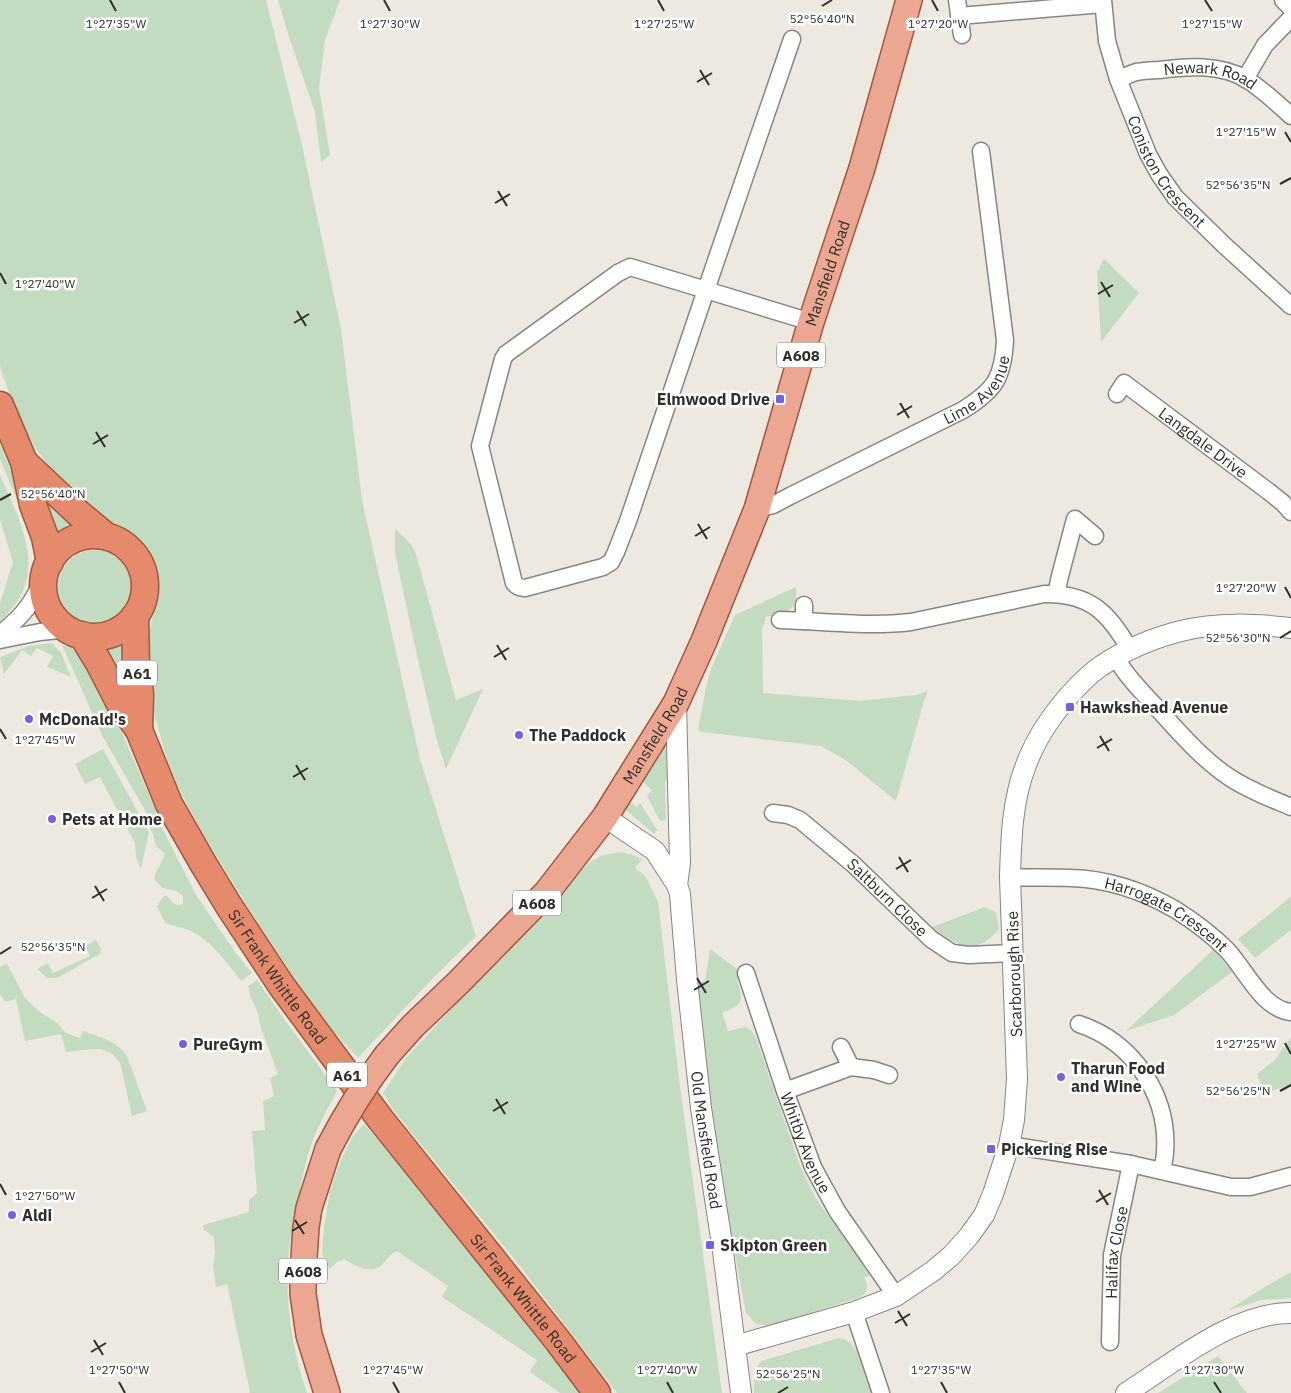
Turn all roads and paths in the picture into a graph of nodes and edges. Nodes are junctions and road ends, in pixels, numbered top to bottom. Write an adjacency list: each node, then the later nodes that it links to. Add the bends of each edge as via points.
1 (909, 0): 15 (main road, Mansfield Road / A608, via 862,168)
2 (1283, 0): 5 (street)
3 (1103, 2): 4 (street); 9 (street, Coniston Crescent)
4 (958, 8): 7 (street)
5 (1291, 8)
6 (1291, 18): 10 (street, via 1265,45)
7 (962, 35)
8 (792, 39): 13 (street)
9 (1118, 79): 10 (street, Newark Road, via 1136,72 1192,67 1217,69); 14 (street, Coniston Crescent, via 1154,166 1175,197)
10 (1245, 79): 11 (street, Newark Road)
11 (1291, 116)
12 (981, 151): 19 (street, Lime Avenue, via 1005,340 1000,374 985,395 962,410 773,505)
13 (706, 290): 13 (street, via 630,267 506,354 480,446 514,583 520,588 603,567 611,562 628,521); 15 (street)
14 (1291, 306)
15 (810, 322): 19 (main road, Mansfield Road / A608)
16 (1117, 394): 20 (street, Langdale Drive, via 1124,383 1268,491)
17 (0, 405): 18 (highway)
18 (24, 462): 21 (highway); 23 (highway, via 33,504 45,537)
19 (757, 509): 32 (main road, Mansfield Road / A608)
20 (1291, 512)
21 (106, 536): 23 (highway, via 90,536 64,545); 25 (highway, via 123,544 140,564 145,591)
22 (1095, 536): 24 (street, via 1075,519)
23 (47, 570): 28 (highway, via 44,588 48,607 60,623); 29 (street, via 28,608)
24 (1056, 594): 26 (street, via 893,624 847,624 804,613); 31 (street, via 1085,601 1102,612 1117,628)
25 (135, 616): 28 (highway, via 111,634 97,636); 33 (highway, Sir Frank Whittle Road / A61)
26 (780, 620)
27 (1291, 628): 31 (street, Scarborough Rise, via 1211,626 1155,639)
28 (75, 632): 30 (street, via 40,632); 33 (highway, Sir Frank Whittle Road / A61, via 99,663 119,702)
29 (0, 634)
30 (0, 640)
31 (1123, 654): 34 (street, via 1134,684 1218,769 1246,787); 37 (street, Scarborough Rise, via 1100,666 1056,710 1032,749 1015,807)
32 (676, 703): 36 (main road, Mansfield Road / A608); 38 (street, Old Mansfield Road, via 680,863)
33 (139, 730): 57 (highway, Sir Frank Whittle Road / A61, via 169,804 224,898 281,985 381,1120)
34 (1291, 807)
35 (773, 813): 39 (street, Saltburn Close, via 800,820 853,864 931,939 952,953)
36 (605, 817): 38 (street, Old Mansfield Road, via 655,851); 56 (main road, Mansfield Road / A608, bridge, via 547,892 387,1055 351,1105 328,1149 309,1208 303,1273 309,1335)
37 (1010, 878): 39 (street, Scarborough Rise); 41 (street, Harrogate Crescent, via 1072,878 1100,882 1133,890 1163,903 1217,940 1269,1003)
38 (677, 885): 55 (street, Old Mansfield Road, via 701,1108)
39 (1013, 953): 47 (street, Scarborough Rise, via 1017,1078)
40 (746, 973): 46 (street, Whitby Avenue)
41 (1291, 1012)
42 (1079, 1024): 49 (street, via 1094,1029 1123,1050 1152,1086 1165,1130 1166,1153)
43 (841, 1047): 44 (street)
44 (851, 1067): 45 (street); 46 (street)
45 (889, 1075)
46 (784, 1091): 51 (street, Whitby Avenue, via 813,1167 837,1211)
47 (1009, 1146): 48 (street); 51 (street, Scarborough Rise, via 984,1215 969,1236 933,1271)
48 (1132, 1164): 49 (street); 54 (street, Halifax Close, via 1112,1255)
49 (1162, 1170): 50 (street, via 1231,1188 1250,1187)
50 (1291, 1176)
51 (896, 1296): 52 (street, Scarborough Rise)
52 (854, 1312): 55 (street, Scarborough Rise); 59 (street)
53 (1291, 1313): 60 (street, via 1269,1315 1233,1326)
54 (1110, 1342)
55 (735, 1346): 58 (street, Old Mansfield Road)
56 (327, 1393)
57 (596, 1393)
58 (741, 1393)
59 (881, 1393)
60 (1126, 1393)

